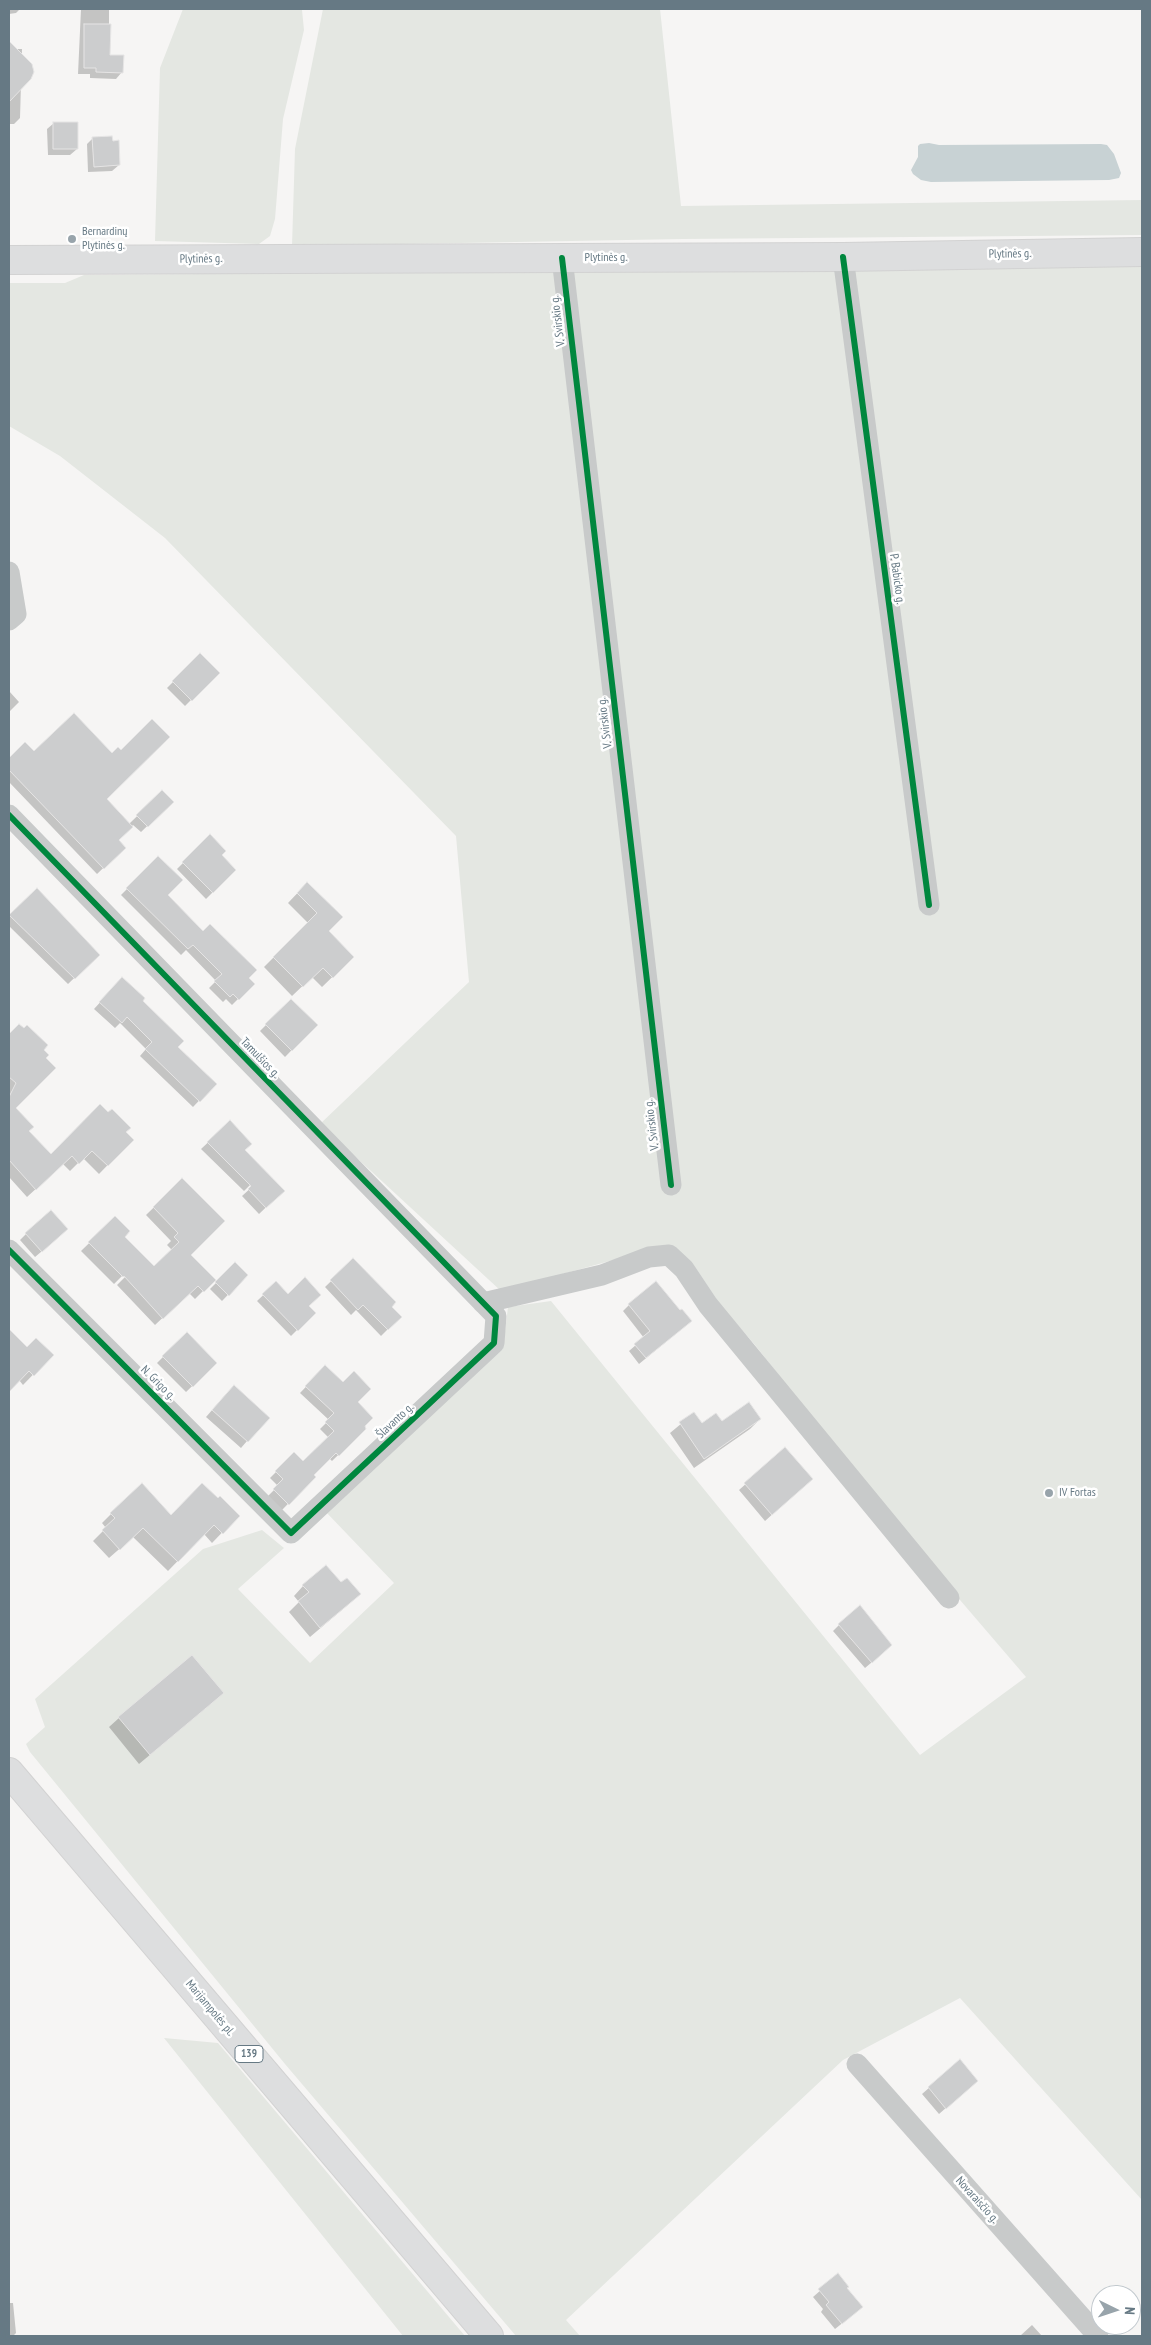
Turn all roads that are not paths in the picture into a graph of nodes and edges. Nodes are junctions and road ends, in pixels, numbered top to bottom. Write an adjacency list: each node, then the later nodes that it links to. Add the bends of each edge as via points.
1 (1142, 252): 2 (main road, Plytinės g.)
2 (843, 257): 3 (main road, Plytinės g.); 8 (street, P. Babicko g.)
3 (562, 258): 4 (main road, Plytinės g.); 9 (street, V. Svirskio g.)
4 (9, 260)
5 (9, 572): 6 (street, via 16,614)
6 (9, 620)
7 (9, 815): 11 (street, Tamulšios g.)
8 (929, 905)
9 (671, 1185)
10 (9, 1250): 12 (street, N. Grigo g.)
11 (490, 1309): 12 (street, Šlavanto g., via 494,1343); 13 (street, via 602,1275 648,1257 669,1255)
12 (291, 1533)
13 (949, 1598)
14 (9, 1772): 16 (main road, Marijampolės pl. / 139)
15 (857, 2064): 17 (street, Novaraisčio g.)
16 (489, 2336)
17 (1098, 2336)

